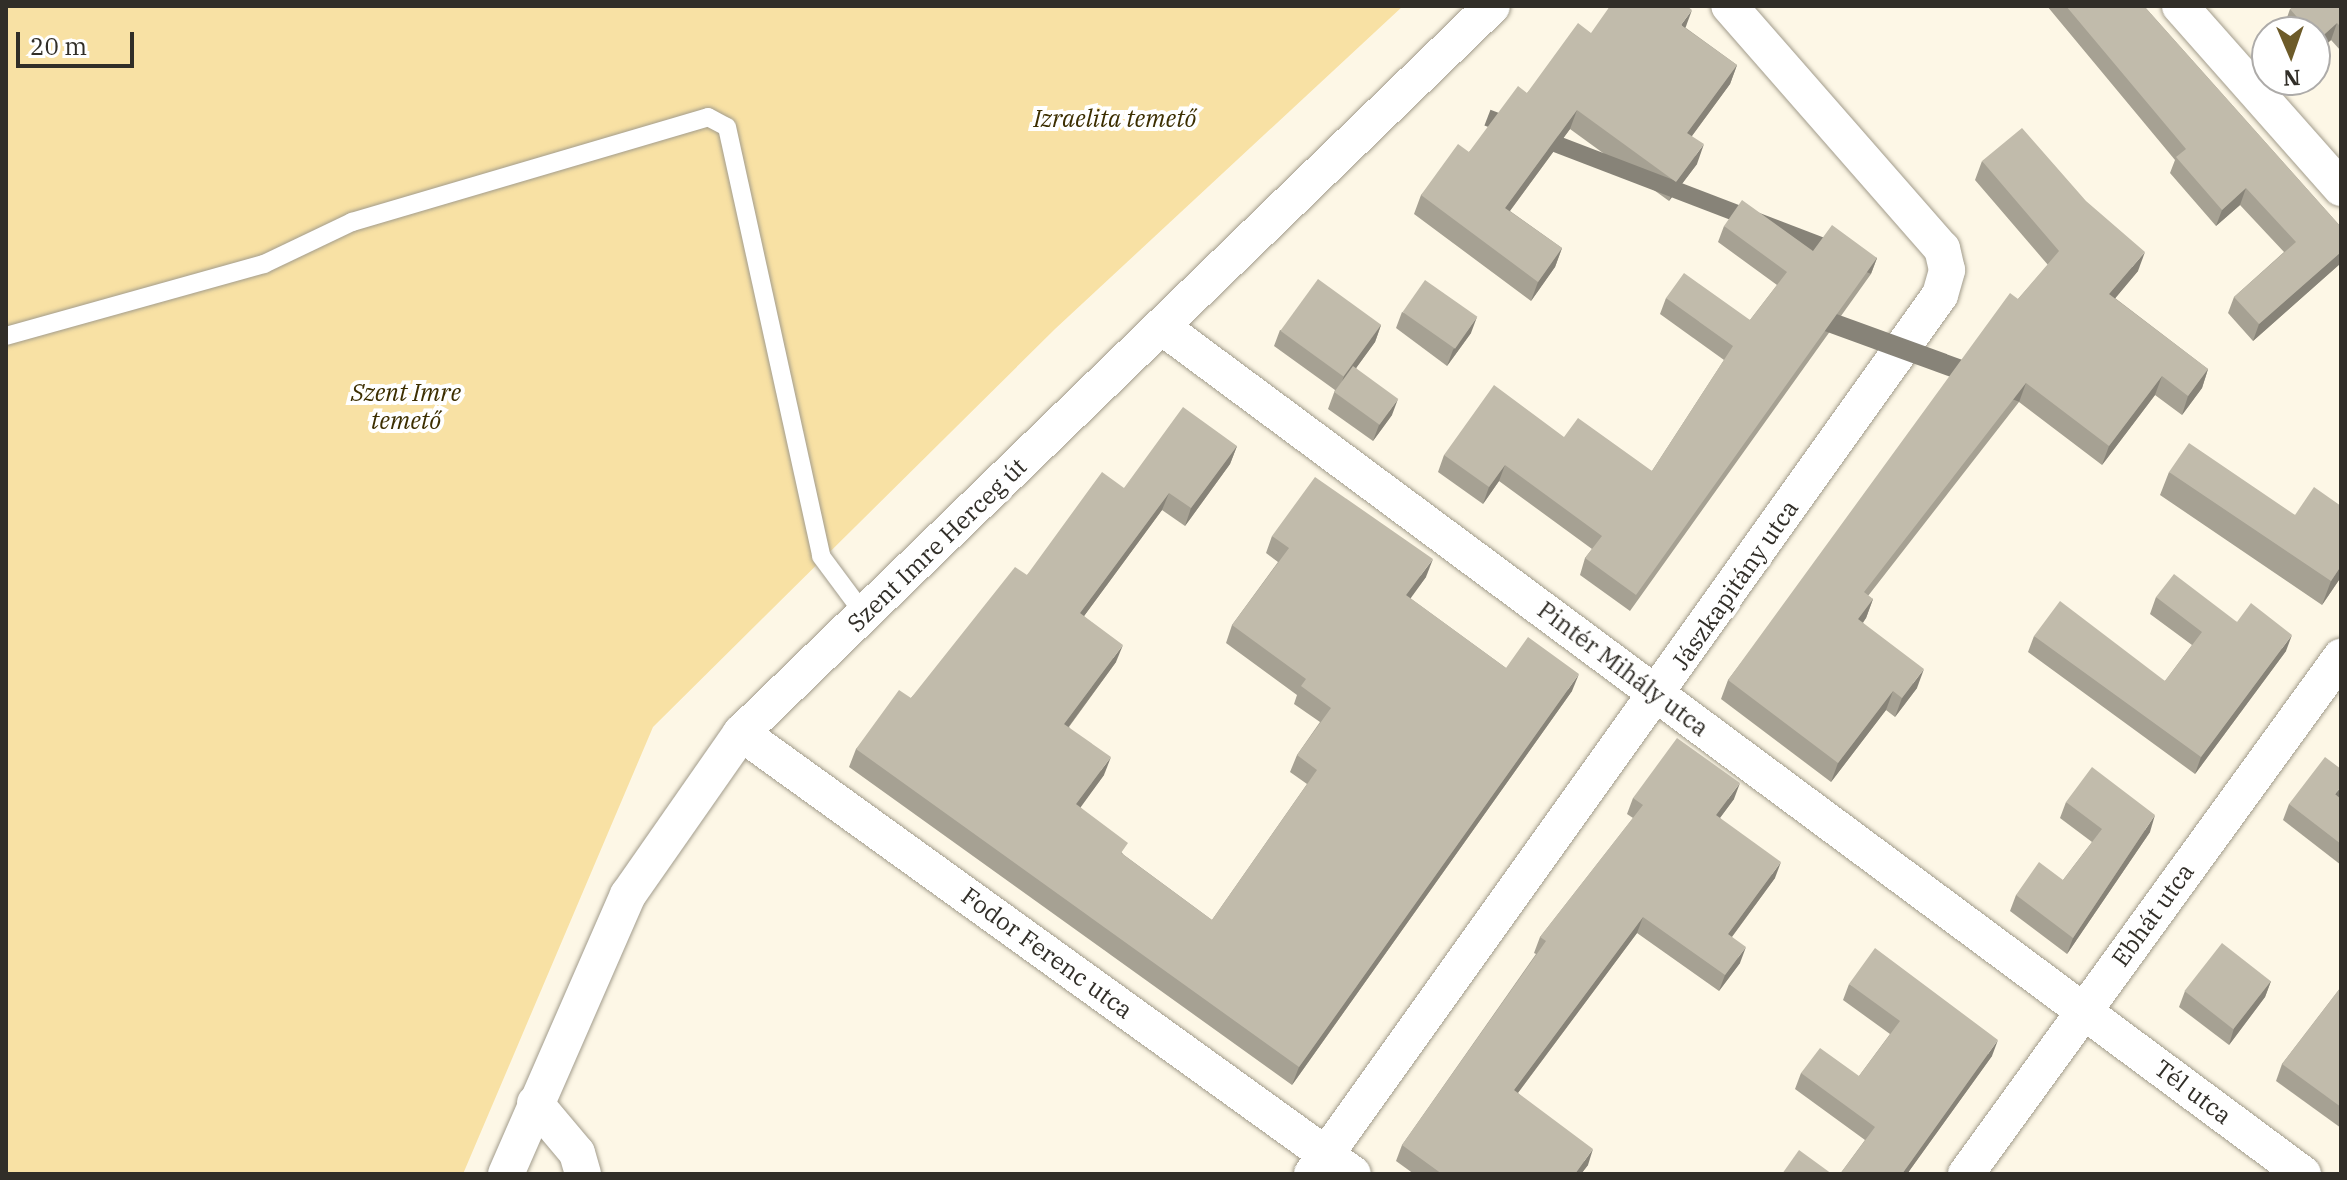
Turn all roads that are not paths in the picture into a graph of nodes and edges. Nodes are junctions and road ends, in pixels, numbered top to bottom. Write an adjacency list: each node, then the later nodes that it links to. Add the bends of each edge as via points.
1 (1492, 6): 5 (street, Szent Imre Herceg út)
2 (1729, 6): 9 (street, Jászkapitány utca, via 1942,249 1947,270 1940,295)
3 (2180, 6): 4 (street)
4 (2341, 188)
5 (1162, 327): 7 (street, Szent Imre Herceg út); 9 (street, Pintér Mihály utca)
6 (6, 336): 7 (lane, via 264,264 352,222 708,117 727,127 821,556)
7 (864, 614): 10 (street, Szent Imre Herceg út)
8 (2341, 657): 11 (street, Ebhát utca)
9 (1657, 694): 11 (street, Pintér Mihály utca); 13 (street, Jászkapitány utca)
10 (741, 733): 12 (street, Szent Imre Herceg út, via 628,895); 13 (street, Fodor Ferenc utca)
11 (2083, 1011): 16 (street, Ebhát utca); 17 (street, Tél utca)
12 (535, 1103): 14 (street, Szent Imre Herceg út); 15 (street, via 577,1153)
13 (1330, 1168)
14 (506, 1174)
15 (583, 1174)
16 (1966, 1174)
17 (2303, 1174)

